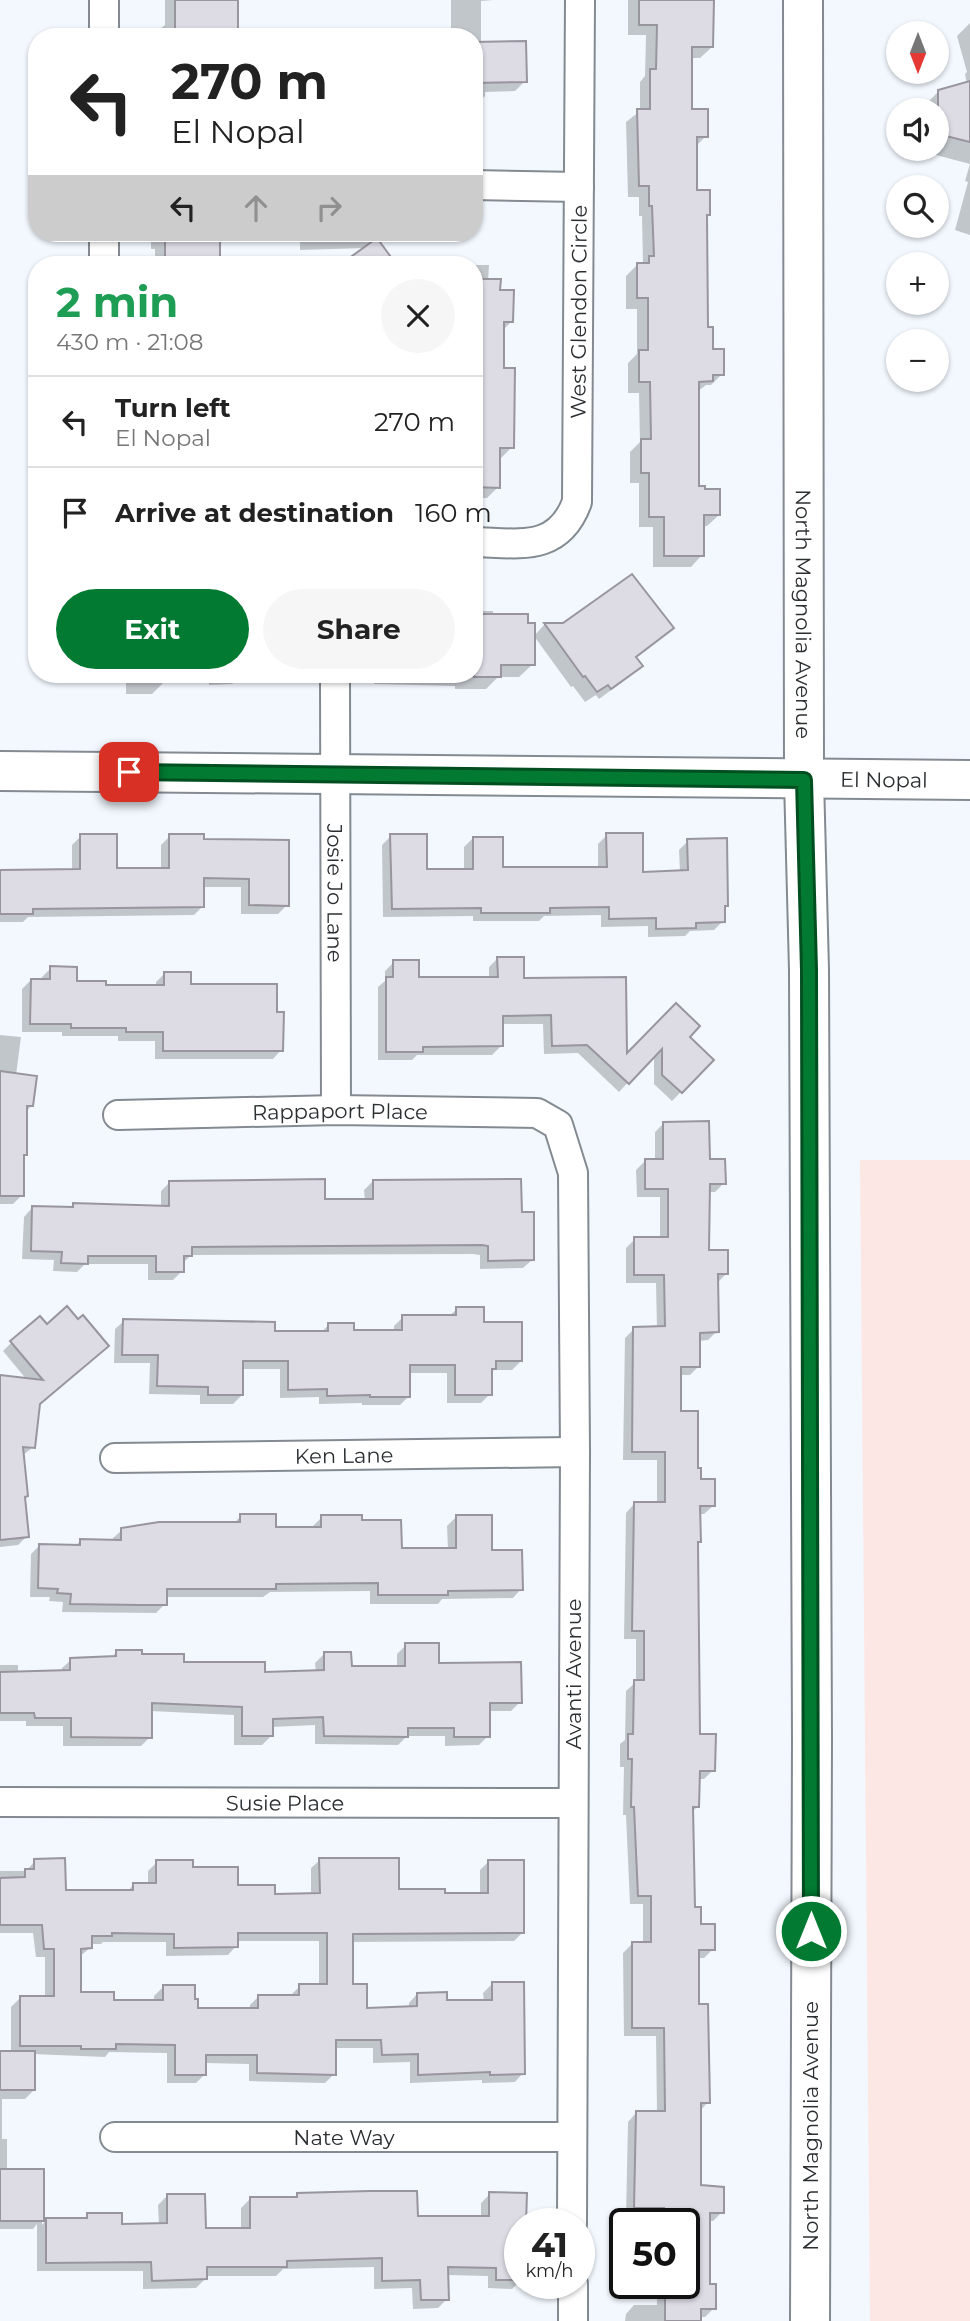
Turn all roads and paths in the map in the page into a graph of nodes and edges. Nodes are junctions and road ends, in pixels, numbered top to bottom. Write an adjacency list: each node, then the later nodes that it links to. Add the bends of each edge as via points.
1 (104, 0): 4 (street)
2 (580, 0): 6 (street, West Glendon Circle)
3 (803, 0): 11 (main road, North Magnolia Avenue)
4 (104, 28)
5 (483, 186): 6 (street)
6 (579, 187): 7 (street, West Glendon Circle, via 578,502 565,526 543,540)
7 (483, 541)
8 (334, 683): 10 (street, Josie Jo Lane)
9 (0, 771): 10 (main road, El Nopal)
10 (335, 774): 11 (main road, El Nopal); 13 (street, Josie Jo Lane)
11 (804, 780): 12 (main road, El Nopal); 25 (main road, North Magnolia Avenue, via 812,1728)
12 (970, 780)
13 (336, 1110): 14 (street, Rappaport Place); 15 (street, Rappaport Place, via 537,1112)
14 (118, 1115)
15 (558, 1125): 16 (street, Avanti Avenue, via 573,1173)
16 (575, 1452): 17 (street, Ken Lane); 19 (street, Avanti Avenue)
17 (115, 1458)
18 (0, 1802): 19 (street, Susie Place)
19 (572, 1803): 21 (street, Avanti Avenue)
20 (115, 2137): 21 (street, Nate Way)
21 (572, 2137): 22 (street, Avanti Avenue)
22 (572, 2208)
23 (573, 2299): 24 (street)
24 (573, 2321)
25 (810, 2321)

